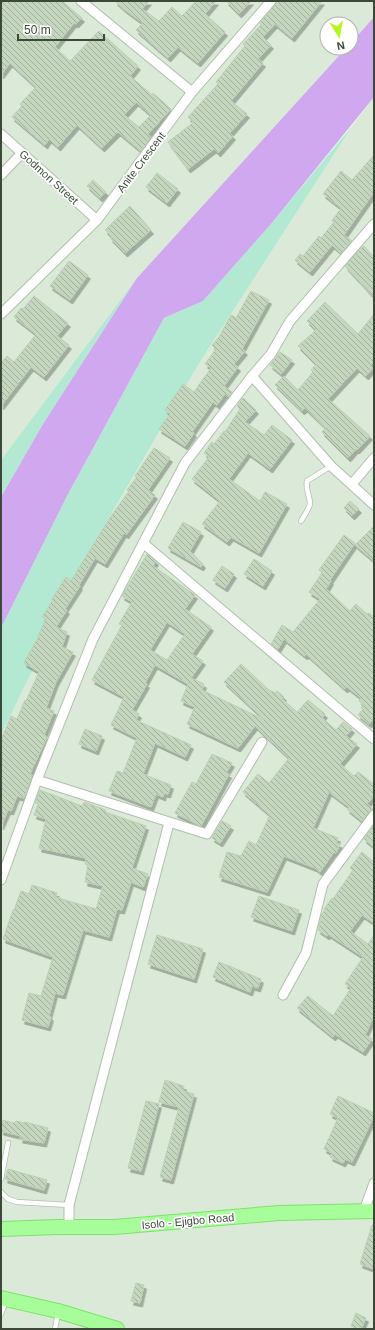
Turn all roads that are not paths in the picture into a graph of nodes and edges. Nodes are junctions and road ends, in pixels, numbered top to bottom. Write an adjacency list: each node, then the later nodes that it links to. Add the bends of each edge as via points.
1 (81, 1): 3 (street)
2 (271, 1): 3 (street, Anite Crescent)
3 (192, 92): 7 (street, Anite Crescent)
4 (1, 134): 5 (street, Godmon Street)
5 (22, 153): 6 (street); 7 (street, Godmon Street)
6 (1, 175)
7 (97, 220): 9 (street, Anite Crescent)
8 (374, 224): 10 (street, via 290,321 271,354)
9 (1, 314)
10 (252, 376): 12 (street); 16 (street, via 185,463)
11 (374, 458): 13 (street)
12 (331, 466): 13 (street); 15 (lane, via 307,481 310,505)
13 (352, 484): 14 (street)
14 (374, 506)
15 (301, 521)
16 (143, 543): 17 (street); 19 (street, via 93,639)
17 (374, 738)
18 (262, 742): 21 (street, via 207,834)
19 (36, 780): 21 (street); 22 (street)
20 (374, 815): 23 (street, via 323,884 306,953)
21 (169, 823): 28 (street)
22 (1, 880)
23 (283, 995)
24 (8, 1143): 25 (lane)
25 (1, 1179)
26 (374, 1183): 29 (street)
27 (1, 1192): 28 (lane, via 8,1199 17,1202)
28 (69, 1205): 30 (street)
29 (369, 1211): 30 (main road, Isolo - Ejigbo Road, via 279,1213 114,1227)
30 (69, 1227): 31 (main road, Isolo - Ejigbo Road)
31 (1, 1229)
32 (4, 1299): 33 (main road); 34 (lane)
33 (58, 1311): 35 (lane); 36 (main road)
34 (1, 1314)
35 (55, 1329)
36 (116, 1329)

